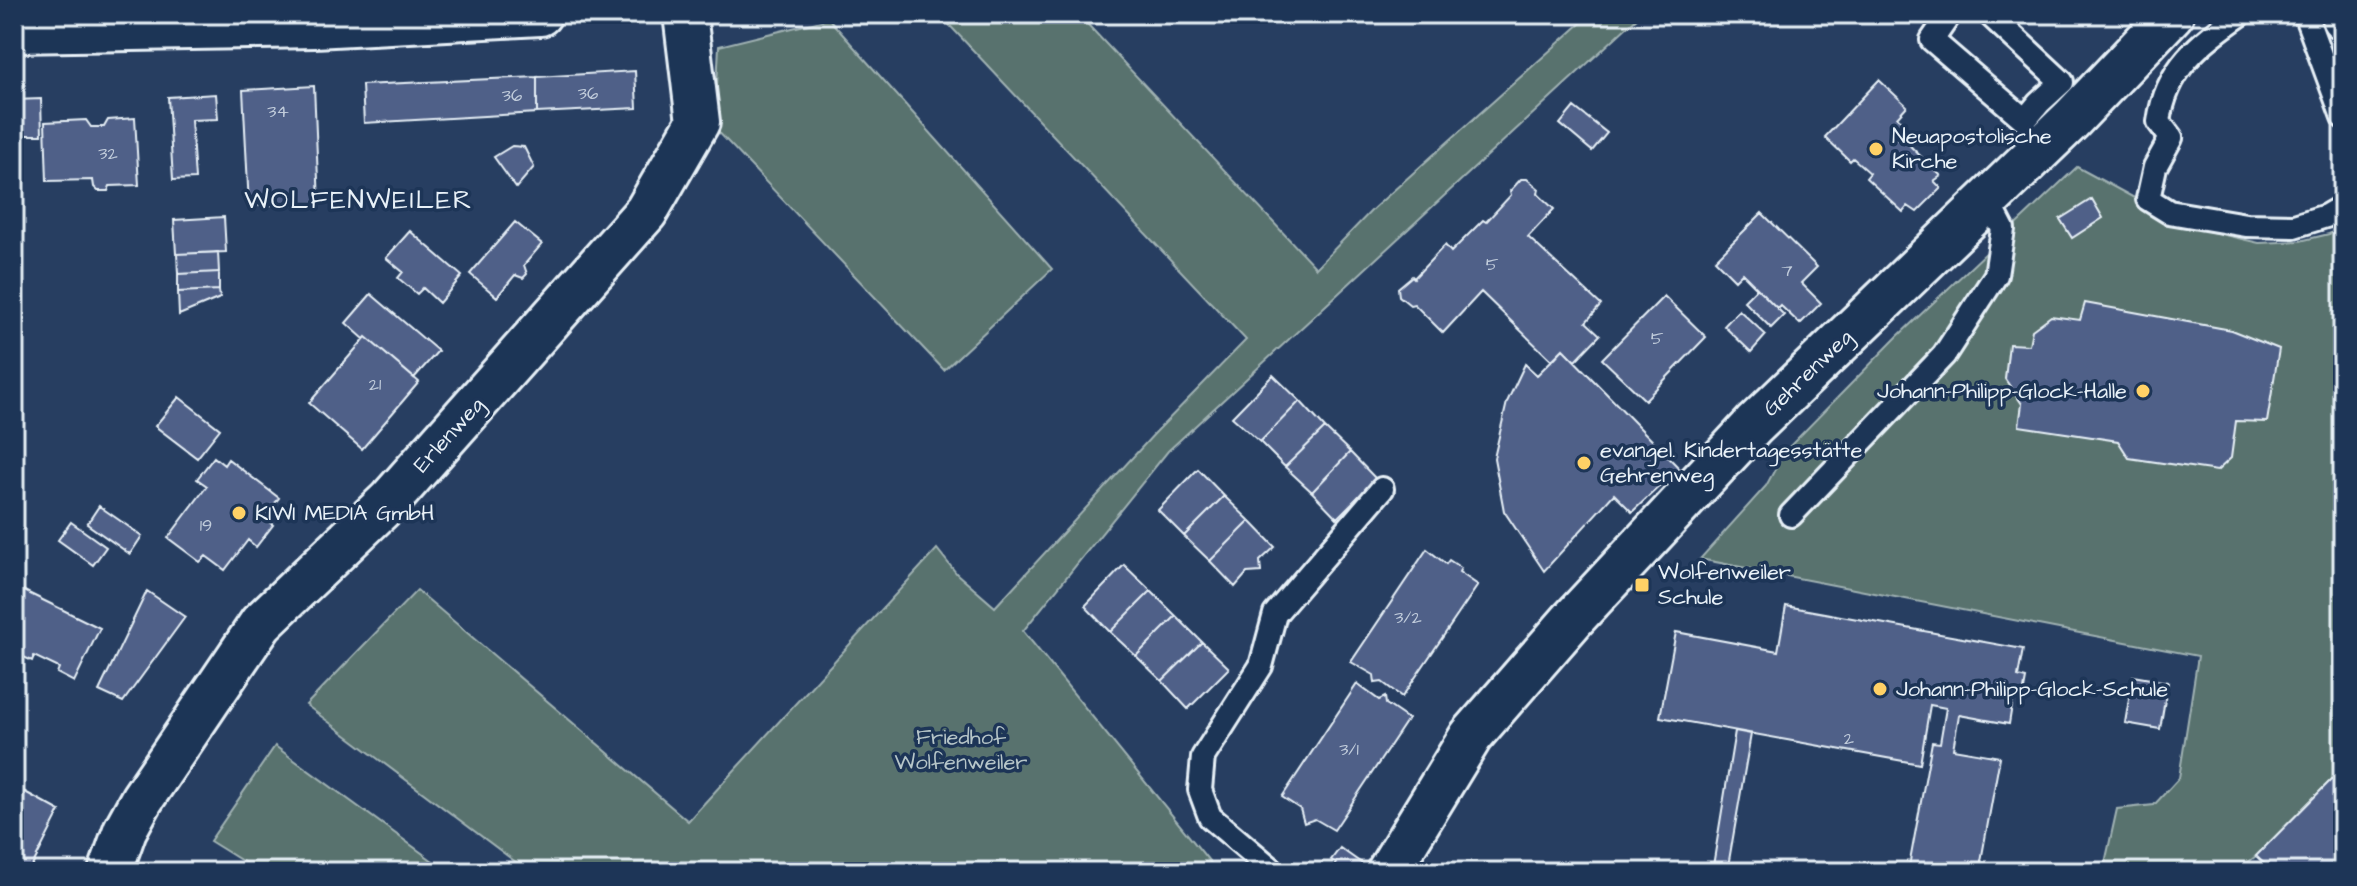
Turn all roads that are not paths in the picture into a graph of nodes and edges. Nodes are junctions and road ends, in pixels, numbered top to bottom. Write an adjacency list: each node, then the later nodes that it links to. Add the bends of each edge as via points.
1 (540, 14): 8 (street, via 314,26)
2 (685, 14): 14 (street, Erlenweg, via 698,122 646,212 390,500 261,623 142,799)
3 (1950, 14): 4 (lane, via 1932,40 2025,120 2062,82)
4 (1989, 14)
5 (2172, 14): 10 (street, Gehrenweg)
6 (2241, 14): 11 (lane, via 2180,64 2160,108 2159,122 2171,138 2155,167 2148,199 2169,212 2246,225 2294,226)
7 (2305, 14): 9 (lane)
8 (14, 31)
9 (2343, 117)
10 (1988, 200): 13 (lane, via 2003,229 1996,275 1944,355); 16 (street, Gehrenweg, via 1754,425 1573,619 1471,736)
11 (2343, 206)
12 (1382, 489): 15 (lane, via 1275,614 1261,666 1203,757 1200,790 1210,817)
13 (1791, 515)
14 (110, 872)
15 (1275, 872)
16 (1388, 872)

